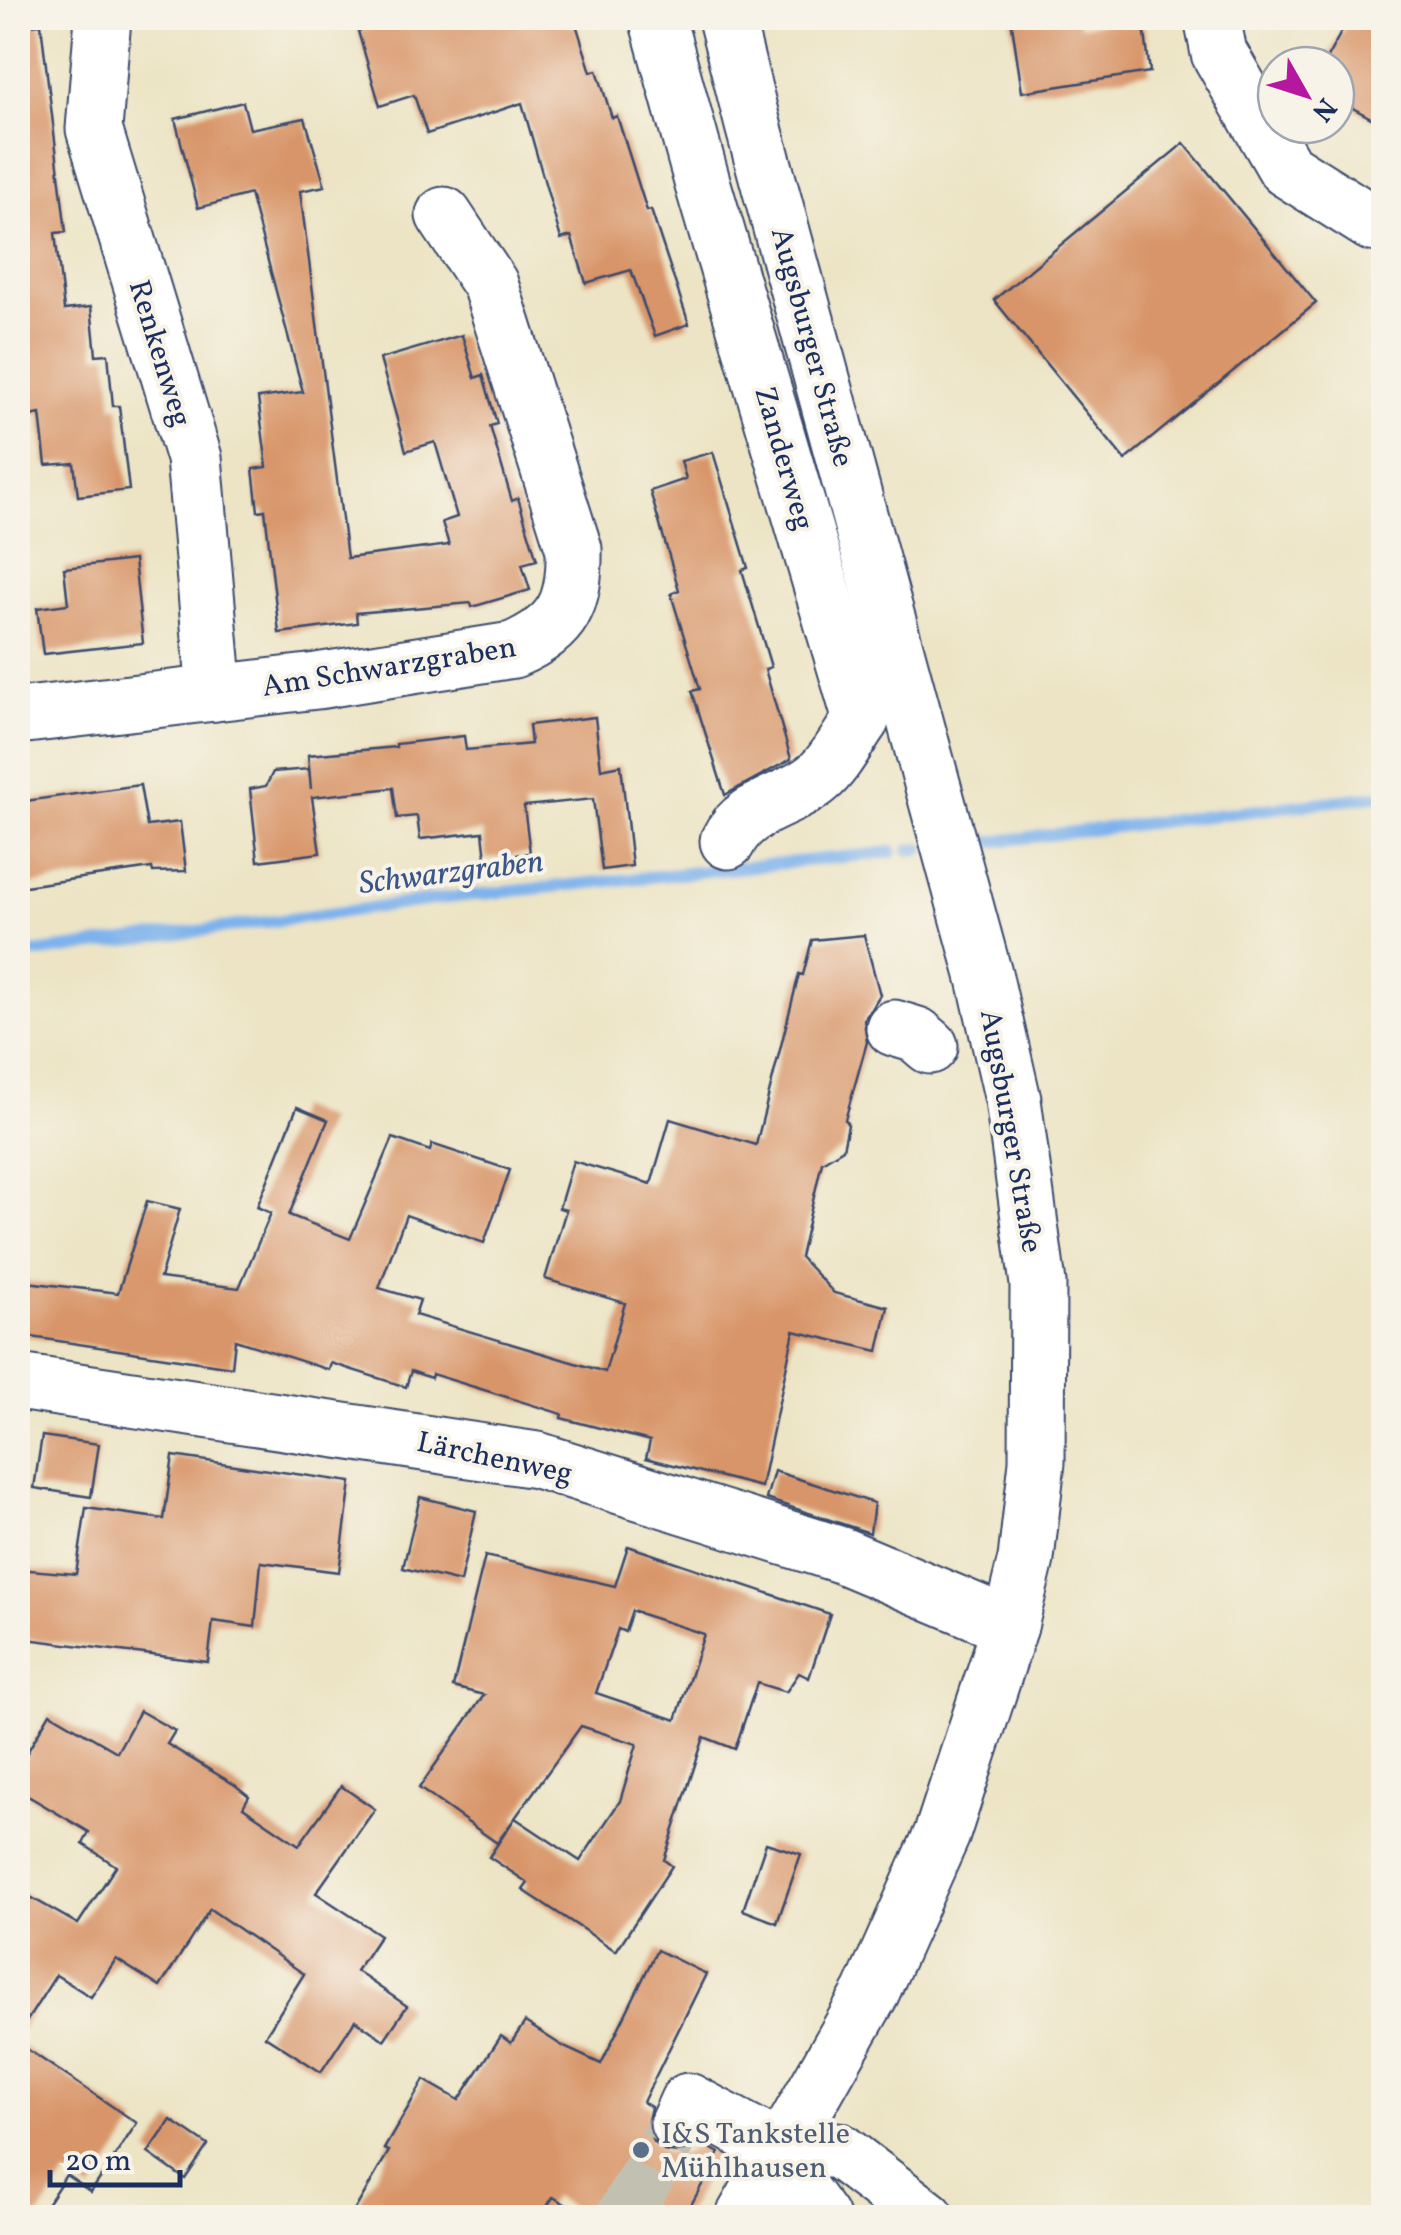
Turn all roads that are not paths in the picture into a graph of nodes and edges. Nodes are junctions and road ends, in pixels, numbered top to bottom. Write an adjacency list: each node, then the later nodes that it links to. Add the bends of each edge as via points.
1 (103, 18): 7 (street, Renkenweg, via 94,129 194,458)
2 (658, 18): 9 (street, Zanderweg, via 861,720 818,778 756,811)
3 (1212, 18): 6 (street, via 1219,53 1286,169)
4 (732, 23): 11 (street, Augsburger Straße, via 758,144 1013,1100 1038,1284 1037,1462)
5 (444, 215): 7 (street, Am Schwarzgraben, via 490,284 574,549 575,582 562,615 542,638 513,650)
6 (1384, 225)
7 (216, 693): 8 (street, Am Schwarzgraben)
8 (18, 716)
9 (728, 841)
10 (18, 1382): 11 (street, Lärchenweg, via 537,1460 840,1555)
11 (1010, 1626): 13 (street, Augsburger Straße, via 942,1834 872,1993)
12 (678, 2123): 13 (street, via 688,2101)
13 (779, 2154): 14 (street, Augsburger Straße); 15 (street); 16 (street, via 838,2150)
14 (743, 2218)
15 (821, 2218)
16 (927, 2218)

